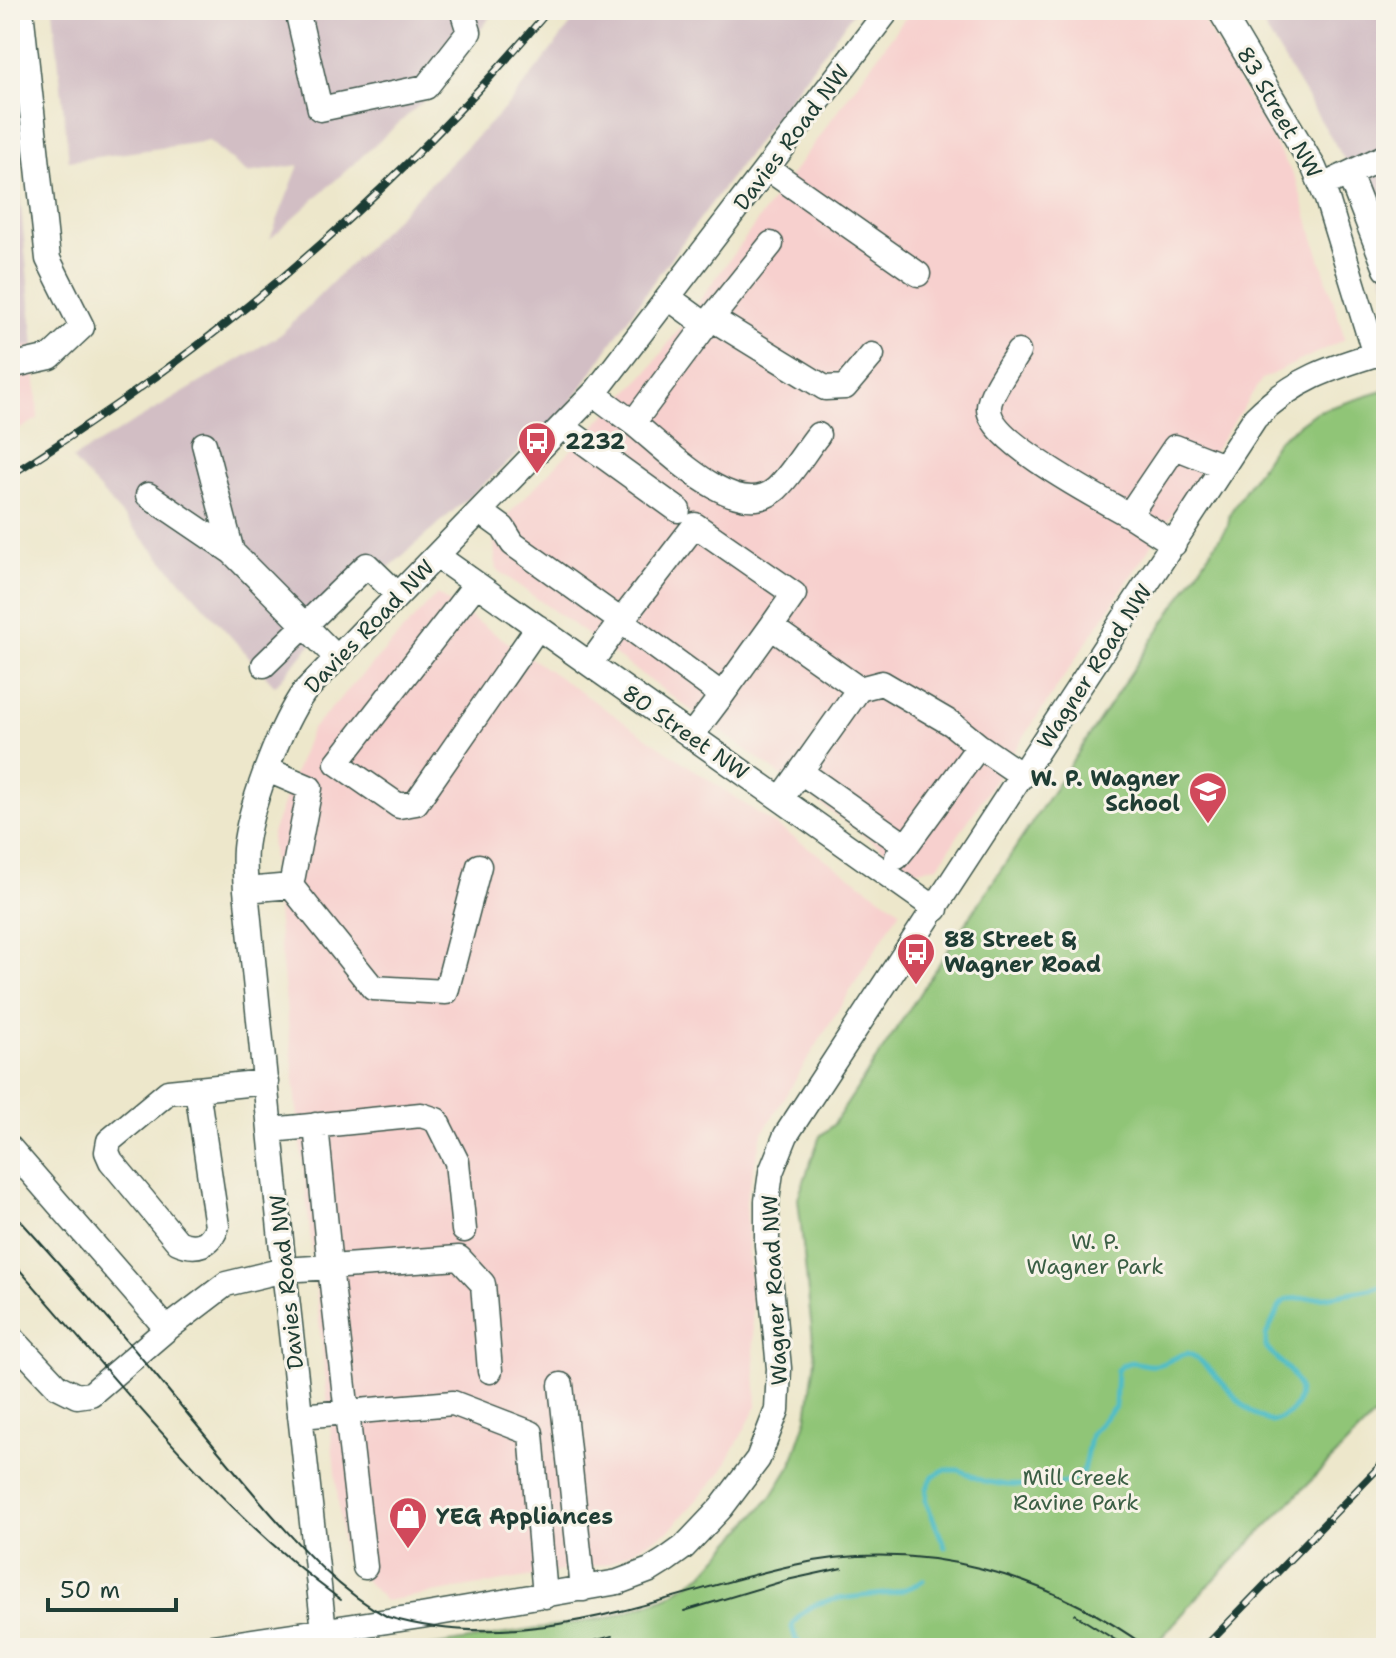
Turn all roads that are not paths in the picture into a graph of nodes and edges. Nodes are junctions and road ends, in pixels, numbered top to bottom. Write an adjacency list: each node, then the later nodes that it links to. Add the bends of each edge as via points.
1 (21, 10): 18 (street, via 48,259 82,327 50,357)
2 (297, 10): 3 (street, via 320,109 426,87 469,32)
3 (462, 10)
4 (888, 10): 7 (street, Davies Road NW)
5 (1220, 10): 9 (street, 83 Street NW)
6 (1386, 156): 8 (street)
7 (767, 168): 12 (street); 13 (street, Davies Road NW)
8 (1349, 174): 9 (street); 11 (street)
9 (1322, 185): 16 (street, 83 Street NW)
10 (771, 244): 14 (street)
11 (1386, 269)
12 (918, 274)
13 (669, 298): 14 (street); 19 (street, Davies Road NW)
14 (709, 322): 17 (street, via 825,388 845,387); 20 (street)
15 (1018, 352): 28 (street, via 988,405 991,419 1010,441)
16 (1380, 353): 24 (street, Wagner Road NW, via 1282,392 1255,418)
17 (872, 355)
18 (10, 366)
19 (594, 394): 20 (street); 21 (street, Davies Road NW)
20 (633, 423): 22 (street, via 718,491 750,500 774,491)
21 (563, 427): 26 (street); 27 (street, Davies Road NW)
22 (818, 435)
23 (204, 444): 30 (street)
24 (1223, 466): 28 (street, via 1175,447); 29 (street, Wagner Road NW)
25 (148, 495): 30 (street)
26 (678, 510)
27 (481, 512): 31 (street, Davies Road NW); 34 (street, via 503,528 513,544)
28 (1129, 515): 29 (street)
29 (1174, 544): 47 (street, Wagner Road NW)
30 (232, 552): 35 (street)
31 (437, 556): 32 (street, 80 Street NW); 33 (street, Davies Road NW)
32 (476, 584): 36 (street, 80 Street NW); 36 (street, via 337,763 399,806 416,803)
33 (398, 595): 35 (street, via 367,565); 38 (street, Davies Road NW)
34 (621, 621): 37 (street, via 695,525 794,594); 39 (street); 42 (street)
35 (305, 626): 38 (street); 40 (street)
36 (538, 627): 39 (street, 80 Street NW)
37 (771, 627): 41 (street); 42 (street)
38 (336, 657): 45 (street, Davies Road NW, via 296,703)
39 (590, 664): 43 (street, 80 Street NW)
40 (264, 665)
41 (859, 689): 44 (street, via 882,683); 46 (street)
42 (722, 695): 43 (street)
43 (691, 736): 48 (street, 80 Street NW)
44 (979, 746): 47 (street); 49 (street)
45 (268, 770): 52 (street, via 310,788); 53 (street, Davies Road NW, via 246,840)
46 (801, 772): 48 (street); 49 (street)
47 (1023, 776): 54 (street, Wagner Road NW)
48 (781, 799): 51 (street, 80 Street NW)
49 (906, 846): 51 (street)
50 (479, 866): 52 (street, via 446,992 373,988)
51 (884, 873): 54 (street, 80 Street NW)
52 (291, 886): 53 (street)
53 (246, 890): 55 (street, Davies Road NW)
54 (936, 909): 72 (street, Wagner Road NW, via 793,1122 775,1159 766,1231 779,1390 770,1434 758,1459 721,1508 675,1554 632,1578)
55 (266, 1082): 56 (street); 58 (street, Davies Road NW)
56 (197, 1089): 56 (street, via 168,1092 109,1141 107,1152 178,1242 190,1247 213,1238 217,1226)
57 (316, 1125): 58 (street); 60 (street, via 421,1115 436,1120 457,1162); 61 (street)
58 (271, 1130): 62 (street, Davies Road NW)
59 (10, 1148): 63 (street)
60 (464, 1230)
61 (330, 1267): 62 (street); 65 (street, via 459,1258 483,1284); 67 (street)
62 (284, 1270): 63 (street, via 226,1284); 68 (street, Davies Road NW)
63 (167, 1329): 64 (street, via 91,1394 77,1396 57,1386)
64 (10, 1336)
65 (490, 1371)
66 (561, 1385): 69 (street)
67 (349, 1412): 68 (street); 70 (street, via 453,1403 531,1433); 71 (street)
68 (300, 1416): 74 (street, Davies Road NW)
69 (576, 1527): 70 (street); 72 (street)
70 (539, 1532): 73 (street)
71 (365, 1567)
72 (583, 1589): 73 (street, Wagner Road NW)
73 (545, 1596): 74 (street, Wagner Road NW)
74 (324, 1631): 75 (street, Wagner Road NW)
75 (206, 1648)

